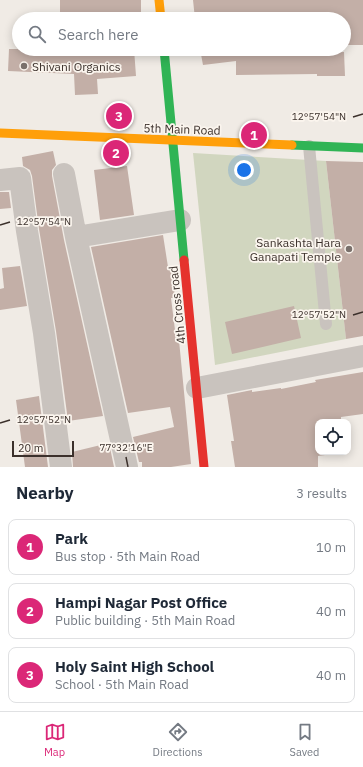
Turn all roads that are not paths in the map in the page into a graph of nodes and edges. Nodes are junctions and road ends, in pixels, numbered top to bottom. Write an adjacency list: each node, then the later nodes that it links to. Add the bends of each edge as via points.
1 (159, 0): 2 (main road)
2 (160, 12)
3 (165, 56): 5 (main road, 4th Cross road)
4 (0, 133): 5 (main road, 5th Main Road)
5 (172, 141): 6 (main road, 5th Main Road); 10 (main road, 4th Cross road)
6 (309, 146): 7 (main road, 5th Main Road); 12 (lane)
7 (363, 148)
8 (64, 174): 11 (street)
9 (0, 180): 15 (street, via 20,178)
10 (180, 220): 11 (street); 14 (main road, 4th Cross road)
11 (76, 237): 16 (street)
12 (326, 324)
13 (363, 356): 14 (street)
14 (197, 388): 17 (main road, 4th Cross road)
15 (61, 467)
16 (127, 467)
17 (204, 467)

